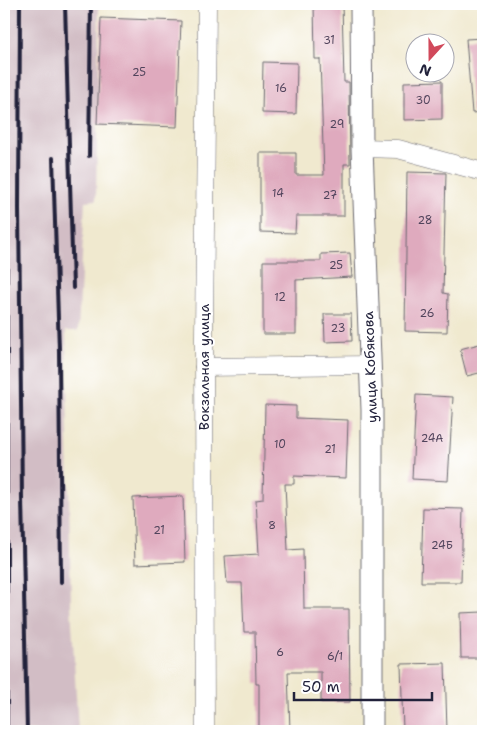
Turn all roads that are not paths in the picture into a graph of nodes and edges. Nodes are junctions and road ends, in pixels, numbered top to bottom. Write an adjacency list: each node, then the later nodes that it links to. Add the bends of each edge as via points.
1 (207, 4): 6 (street, Вокзальная улица)
2 (361, 4): 3 (street, улица Кобякова)
3 (362, 148): 4 (street, via 398,149); 5 (street, улица Кобякова)
4 (483, 172)
5 (370, 365): 6 (street); 8 (street, улица Кобякова)
6 (204, 367): 7 (street, Вокзальная улица)
7 (205, 731)
8 (372, 731)

